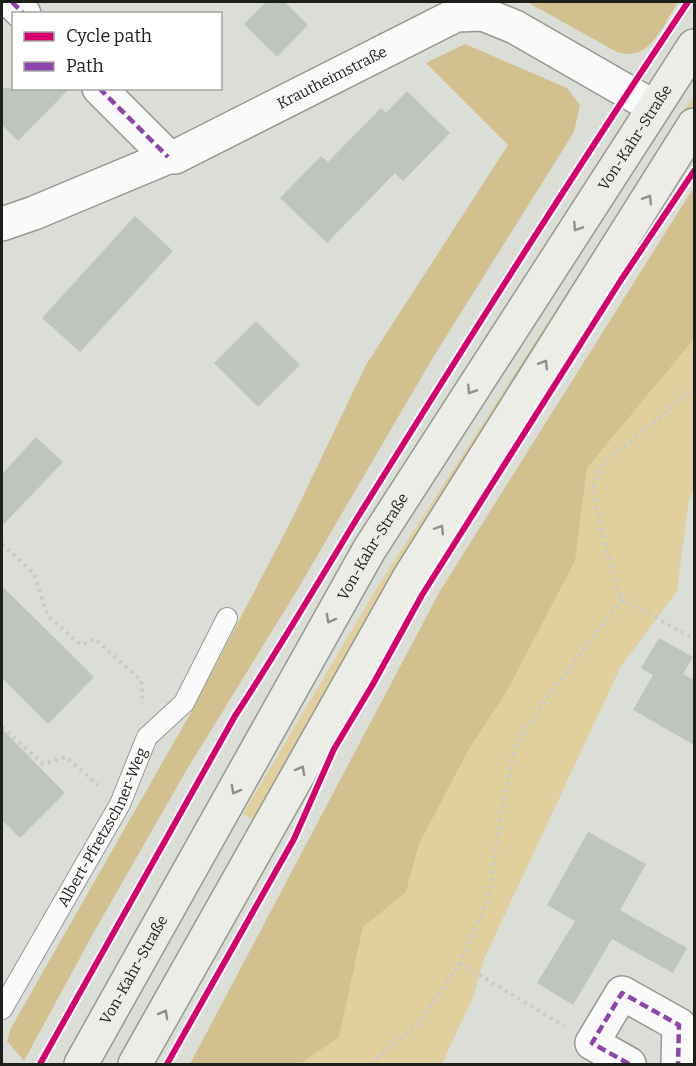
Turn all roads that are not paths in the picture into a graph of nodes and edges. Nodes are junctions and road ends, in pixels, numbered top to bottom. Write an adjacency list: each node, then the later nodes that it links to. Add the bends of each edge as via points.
1 (694, 46): 3 (main road, Von-Kahr-Straße)
2 (101, 90): 5 (street)
3 (654, 107): 5 (street, Krautheimstraße, via 515,27 483,14 456,15 175,157); 9 (main road, Von-Kahr-Straße, one-way to 9, via 369,550)
4 (694, 125): 10 (main road, one-way to 4, via 409,578)
5 (168, 157): 6 (street, Krautheimstraße)
6 (2, 224)
7 (227, 618): 8 (lane, Albert-Pfretzschner-Weg, via 184,703 147,737 120,804)
8 (2, 1010)
9 (81, 1065)
10 (135, 1065)
11 (629, 1065): 12 (street, via 592,1043 621,993 679,1025)
12 (678, 1065)

